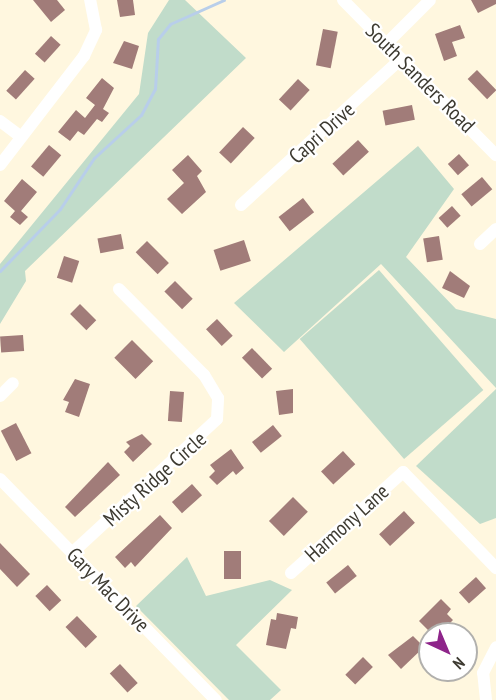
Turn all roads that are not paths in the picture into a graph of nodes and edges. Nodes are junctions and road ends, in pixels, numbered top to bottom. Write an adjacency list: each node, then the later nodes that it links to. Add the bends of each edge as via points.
1 (90, 0): 7 (street, via 96,30 84,56)
2 (343, 0): 4 (street, South Sanders Road)
3 (430, 0): 4 (street)
4 (386, 44): 5 (street, South Sanders Road)
5 (401, 59): 8 (street, South Sanders Road); 10 (street, Capri Drive)
6 (0, 121): 7 (street)
7 (21, 137): 9 (street)
8 (496, 155)
9 (0, 165)
10 (242, 205)
11 (496, 229): 12 (street)
12 (480, 244)
13 (119, 290): 17 (street, Misty Ridge Circle, via 204,375 218,398 217,419)
14 (13, 383): 15 (street)
15 (0, 396)
16 (0, 479): 17 (street, Gary Mac Drive)
17 (72, 553): 22 (street, Gary Mac Drive)
18 (496, 568): 19 (street, Harmony Lane, via 403,472)
19 (291, 573)
20 (496, 647): 23 (street, via 483,673)
21 (496, 696): 24 (street)
22 (216, 700)
23 (486, 700)
24 (491, 700)

